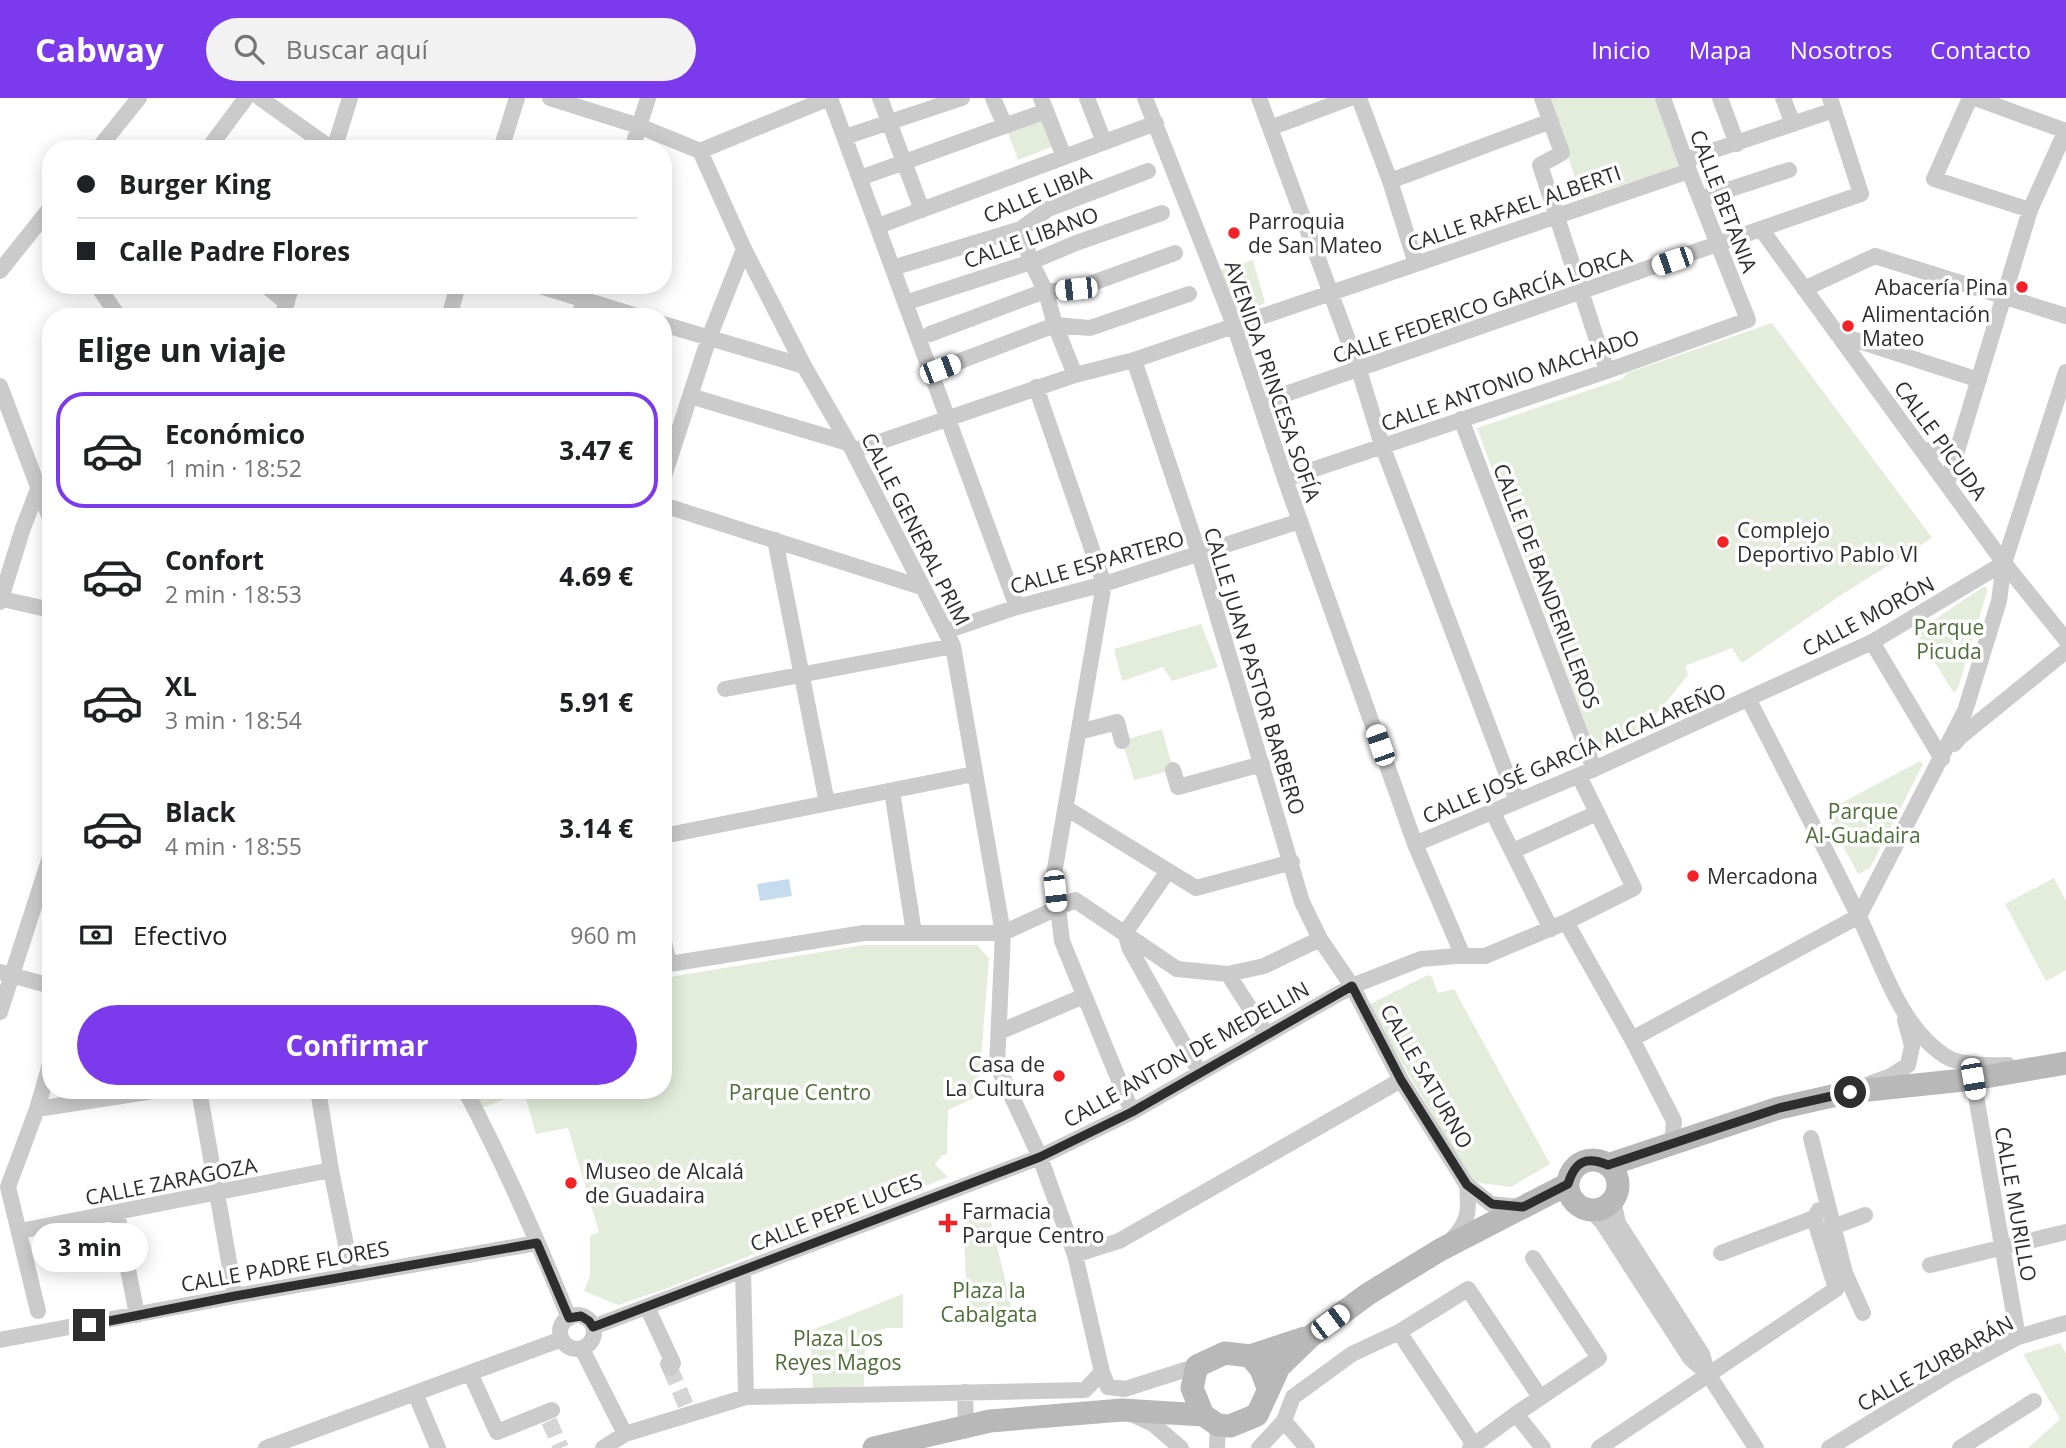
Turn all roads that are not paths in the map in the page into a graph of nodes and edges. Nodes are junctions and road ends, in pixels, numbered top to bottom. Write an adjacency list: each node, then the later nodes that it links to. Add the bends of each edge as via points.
1 (139, 98): 33 (street)
2 (246, 98): 34 (street)
3 (260, 98): 35 (street)
4 (350, 98): 36 (street)
5 (517, 98): 37 (street)
6 (550, 98): 28 (street)
7 (648, 98): 28 (street)
8 (830, 98): 32 (street); 41 (street)
9 (880, 98): 26 (street)
10 (962, 98): 26 (street)
11 (993, 98): 29 (street)
12 (1087, 98): 39 (street)
13 (1145, 98): 25 (street, AVENIDA PRINCESA SOFÍA)
14 (1259, 98): 30 (street)
15 (1350, 98): 30 (street)
16 (1359, 98): 48 (street)
17 (1542, 98): 24 (street)
18 (1663, 98): 44 (street, CALLE BETANIA)
19 (1720, 98): 40 (street)
20 (1783, 98): 27 (street)
21 (1972, 98): 31 (street); 51 (street, via 1934,179)
22 (1834, 102): 27 (street, CALLE RAFAEL ALBERTI); 57 (street, CALLE FEDERICO GARCÍA LORCA, via 1860,194)
23 (1043, 105): 29 (street); 42 (street)
24 (1551, 121): 48 (street); 53 (street, via 1562,153 1540,165)
25 (1156, 123): 39 (street); 79 (street, AVENIDA PRINCESA SOFÍA)
26 (890, 124): 32 (street); 43 (street)
27 (1793, 124): 40 (street, CALLE RAFAEL ALBERTI)
28 (639, 126): 38 (street); 41 (street)
29 (1005, 126): 43 (street)
30 (1270, 128): 66 (street)
31 (2066, 131): 51 (street)
32 (845, 137): 47 (street)
33 (105, 140)
34 (215, 140)
35 (320, 140)
36 (336, 140)
37 (504, 140)
38 (635, 140)
39 (1104, 142): 42 (street)
40 (1737, 144): 44 (street, CALLE RAFAEL ALBERTI)
41 (700, 151): 59 (street, CALLE GENERAL PRIM)
42 (1064, 157): 50 (street)
43 (904, 163): 47 (street); 50 (street)
44 (1687, 166): 49 (street, CALLE BETANIA); 53 (street, CALLE RAFAEL ALBERTI)
45 (1789, 170): 49 (street)
46 (1148, 171): 56 (street, CALLE LIBIA, via 1048,209)
47 (860, 178): 55 (street)
48 (1390, 181): 62 (street)
49 (1700, 199): 58 (street, CALLE BETANIA)
50 (922, 210): 55 (street)
51 (2030, 210): 72 (street)
52 (1162, 213): 61 (street, CALLE LIBANO)
53 (1555, 217): 62 (street, CALLE RAFAEL ALBERTI); 68 (street)
54 (42, 225): 64 (street)
55 (878, 226): 96 (street)
56 (1021, 229): 61 (street); 63 (street, CALLE LIBIA)
57 (1761, 229): 58 (street, CALLE FEDERICO GARCÍA LORCA); 65 (street, CALLE PICUDA)
58 (1718, 245): 68 (street, CALLE FEDERICO GARCÍA LORCA); 77 (street, CALLE BETANIA)
59 (744, 249): 83 (street); 85 (street, CALLE GENERAL PRIM)
60 (1175, 253): 67 (street, via 1076,289)
61 (1031, 262): 67 (street); 73 (street, CALLE LIBANO)
62 (1416, 264): 66 (street, CALLE RAFAEL ALBERTI)
63 (902, 265)
64 (0, 271)
65 (1804, 289): 72 (street, via 1875,256); 82 (street, CALLE PICUDA)
66 (1331, 291): 79 (street, CALLE RAFAEL ALBERTI); 87 (street)
67 (1046, 292): 78 (street); 81 (street)
68 (1581, 293): 87 (street, CALLE FEDERICO GARCÍA LORCA); 88 (street)
69 (272, 294): 74 (street)
70 (590, 294): 75 (street)
71 (1189, 294): 78 (street, via 1090,328)
72 (2005, 296): 76 (street); 91 (street)
73 (914, 300)
74 (282, 308)
75 (621, 308)
76 (2066, 316)
77 (1748, 320): 88 (street, CALLE ANTONIO MACHADO)
78 (1055, 325): 86 (street); 90 (street)
79 (1234, 325): 84 (street, CALLE RAFAEL ALBERTI); 95 (street, AVENIDA PRINCESA SOFÍA)
80 (672, 327): 83 (street)
81 (930, 334)
82 (1837, 334): 91 (street); 102 (street, CALLE PICUDA)
83 (709, 338): 85 (street); 94 (street)
84 (1134, 360): 90 (street, CALLE RAFAEL ALBERTI); 112 (street, CALLE JUAN PASTOR BARBERO)
85 (804, 366): 99 (street, CALLE GENERAL PRIM)
86 (940, 369)
87 (1359, 370): 95 (street, CALLE FEDERICO GARCÍA LORCA); 98 (street)
88 (1607, 371): 97 (street, CALLE ANTONIO MACHADO)
89 (2066, 372): 113 (street)
90 (1074, 375): 93 (street, CALLE RAFAEL ALBERTI)
91 (1979, 380): 100 (street)
92 (0, 386): 105 (street)
93 (1036, 387): 96 (street, CALLE RAFAEL ALBERTI); 114 (street)
94 (690, 396): 99 (street); 101 (street)
95 (1260, 403): 103 (street, AVENIDA PRINCESA SOFÍA)
96 (947, 417): 99 (street, CALLE RAFAEL ALBERTI); 117 (street)
97 (1461, 419): 98 (street, CALLE ANTONIO MACHADO); 133 (street, CALLE DE BANDERILLEROS)
98 (1382, 445): 103 (street, CALLE ANTONIO MACHADO); 138 (street)
99 (851, 447): 115 (street, CALLE GENERAL PRIM)
100 (1958, 447): 102 (street); 104 (street)
101 (672, 451)
102 (1923, 451): 104 (street, CALLE PICUDA)
103 (1284, 479): 108 (street, AVENIDA PRINCESA SOFÍA)
104 (1947, 484): 113 (street, CALLE PICUDA)
105 (38, 489): 106 (street); 109 (street)
106 (42, 499)
107 (672, 508): 111 (street)
108 (1300, 521): 112 (street, CALLE ESPARTERO); 144 (street, AVENIDA PRINCESA SOFÍA)
109 (23, 528): 110 (street); 116 (street)
110 (42, 529)
111 (775, 540): 115 (street); 124 (street)
112 (1199, 554): 114 (street, CALLE ESPARTERO); 132 (street, CALLE JUAN PASTOR BARBERO)
113 (2004, 563): 120 (street, CALLE PICUDA); 121 (street, CALLE MORÓN); 127 (street, via 1999,601)
114 (1104, 584): 117 (street, CALLE ESPARTERO); 129 (street)
115 (922, 587): 119 (street, CALLE GENERAL PRIM)
116 (3, 600): 118 (street)
117 (1017, 607): 119 (street, CALLE ESPARTERO)
118 (42, 608)
119 (946, 631): 122 (street, CALLE GENERAL PRIM)
120 (2066, 640)
121 (1872, 642): 126 (street, CALLE MORÓN); 131 (street)
122 (953, 646): 124 (street); 135 (street, CALLE GENERAL PRIM)
123 (2066, 651): 128 (street)
124 (804, 676): 125 (street); 139 (street)
125 (726, 689)
126 (1749, 700): 133 (street, CALLE JOSÉ GARCÍA ALCALAREÑO); 150 (street)
127 (1965, 711): 128 (street); 131 (street)
128 (1979, 721): 131 (street)
129 (1079, 732): 130 (street, via 1116,722); 140 (street)
130 (1122, 741)
131 (1942, 759): 150 (street)
132 (1262, 764): 134 (street, via 1178,787); 146 (street, CALLE JUAN PASTOR BARBERO)
133 (1594, 769): 136 (street, CALLE JOSÉ GARCÍA ALCALAREÑO)
134 (1173, 770)
135 (974, 774): 137 (street); 153 (street, CALLE GENERAL PRIM)
136 (1579, 776): 138 (street, CALLE JOSÉ GARCÍA ALCALAREÑO); 142 (street)
137 (892, 791): 139 (street); 152 (street)
138 (1517, 801): 141 (street, CALLE JOSÉ GARCÍA ALCALAREÑO)
139 (827, 803): 143 (street)
140 (1066, 808): 147 (street); 149 (street, via 1054,874)
141 (1492, 811): 144 (street, CALLE JOSÉ GARCÍA ALCALAREÑO); 145 (street)
142 (1597, 813): 145 (street); 151 (street, CALLE ANTON DE MEDELLIN, via 1634,888)
143 (672, 834)
144 (1415, 844): 156 (street, AVENIDA PRINCESA SOFÍA)
145 (1513, 851): 151 (street)
146 (1292, 862): 147 (street, via 1196,888); 155 (street, CALLE JUAN PASTOR BARBERO, via 1302,902)
147 (1168, 871): 154 (street)
148 (42, 881): 158 (street)
149 (1057, 907): 153 (street); 154 (street, via 1075,900); 162 (street, via 1062,941)
150 (1859, 916): 163 (street); 167 (street)
151 (1558, 925): 156 (street, CALLE ANTON DE MEDELLIN, via 1485,956); 167 (street)
152 (914, 933): 153 (street); 157 (street, via 864,933)
153 (1003, 933): 165 (street, CALLE GENERAL PRIM)
154 (1125, 933): 159 (street, via 1177,969); 169 (street)
155 (1320, 939): 159 (street, via 1264,966); 161 (street, CALLE JUAN PASTOR BARBERO)
156 (1463, 956): 161 (street, CALLE ANTON DE MEDELLIN, via 1421,959)
157 (672, 963)
158 (6, 974): 160 (street); 164 (street)
159 (1228, 974): 166 (street)
160 (42, 984)
161 (1352, 986): 166 (street, CALLE ANTON DE MEDELLIN); 171 (street, CALLE SATURNO)
162 (1084, 996): 165 (street); 179 (street)
163 (1903, 1011): 168 (street, via 1922,1037 1947,1058 1990,1066); 173 (street, via 1912,1046 1908,1065)
164 (0, 1012)
165 (999, 1031): 182 (street, CALLE GENERAL PRIM, via 997,1065)
166 (1267, 1035): 169 (street, CALLE ANTON DE MEDELLIN)
167 (1632, 1039): 181 (street, via 1674,1121)
168 (2066, 1063): 170 (main road)
169 (1200, 1073): 179 (street, CALLE ANTON DE MEDELLIN)
170 (1973, 1079): 173 (main road); 201 (street, CALLE MURILLO)
171 (1401, 1080): 187 (street, CALLE SATURNO); 204 (street, via 1119,1241)
172 (42, 1092): 178 (street)
173 (1850, 1092): 181 (main road, via 1779,1108)
174 (102, 1099): 178 (street)
175 (200, 1099): 188 (street)
176 (319, 1099): 184 (street)
177 (470, 1099): 200 (street)
178 (37, 1109): 185 (street)
179 (1132, 1112): 182 (street, CALLE ANTON DE MEDELLIN)
180 (1811, 1138): 190 (street)
181 (1672, 1143): 183 (main road); 189 (main road, via 1631,1171)
182 (1040, 1157): 204 (street, CALLE GENERAL PRIM); 207 (street, CALLE PEPE LUCES)
183 (1608, 1165): 186 (main road, via 1596,1160 1582,1162 1572,1171); 189 (main road, via 1616,1175)
184 (331, 1170): 188 (street, CALLE ZARAGOZA); 208 (street)
185 (5, 1179): 198 (street)
186 (1568, 1184): 191 (main road); 192 (main road, via 1570,1197)
187 (1467, 1185): 191 (street, via 1492,1204); 202 (street, via 1469,1212 1460,1232)
188 (215, 1194): 193 (street, CALLE ZARAGOZA); 209 (street)
189 (1616, 1194): 192 (main road, via 1603,1208); 227 (street, via 1618,1223 1702,1354)
190 (1826, 1200): 195 (street); 197 (street)
191 (1523, 1207): 196 (main road)
192 (1585, 1208): 196 (main road, via 1534,1209); 227 (street, via 1602,1222 1690,1358)
193 (117, 1213): 198 (street, CALLE ZARAGOZA); 213 (street)
194 (1865, 1215): 197 (street)
195 (1814, 1218): 203 (street); 227 (street, via 1836,1289)
196 (1493, 1223): 202 (main road)
197 (1833, 1227): 212 (street, via 1845,1273)
198 (20, 1231): 211 (street)
199 (2066, 1232): 201 (street)
200 (537, 1243): 208 (street, CALLE PADRE FLORES); 214 (street)
201 (2002, 1248): 206 (street); 219 (street, CALLE MURILLO)
202 (1440, 1250): 218 (main road)
203 (1721, 1254)
204 (1075, 1255): 225 (street, CALLE GENERAL PRIM)
205 (1533, 1258): 233 (street, via 1599,1358)
206 (1930, 1265)
207 (743, 1270): 210 (street, CALLE PEPE LUCES); 232 (street)
208 (352, 1275): 209 (street, CALLE PADRE FLORES)
209 (235, 1296): 213 (street, CALLE PADRE FLORES)
210 (647, 1307): 216 (street, CALLE PEPE LUCES); 224 (street)
211 (38, 1311)
212 (1863, 1313)
213 (137, 1315): 221 (street, CALLE PADRE FLORES)
214 (569, 1318): 216 (street, via 581,1316); 220 (street, via 562,1326)
215 (2066, 1324): 219 (street, CALLE ZURBARÁN)
216 (593, 1327): 222 (street, via 592,1340)
217 (1399, 1332): 233 (street, via 1468,1289); 239 (street, via 1352,1354 1293,1397); 243 (street)
218 (1311, 1336): 223 (main road); 229 (main road, via 1279,1367)
219 (2018, 1336): 255 (street, CALLE ZURBARÁN)
220 (562, 1339): 222 (street, via 569,1347); 226 (street)
221 (0, 1340)
222 (582, 1349): 241 (street)
223 (1250, 1356): 228 (main road, via 1225,1353); 229 (main road)
224 (671, 1366)
225 (1102, 1372): 228 (street, via 1108,1387 1125,1389); 230 (street, via 1084,1390)
226 (470, 1373): 231 (street); 237 (street, via 497,1432)
227 (1708, 1374): 253 (street); 254 (street)
228 (1194, 1377): 235 (main road, via 1171,1398); 238 (main road)
229 (1268, 1388): 238 (main road, via 1257,1415 1230,1426)
230 (965, 1392): 232 (street); 240 (street)
231 (415, 1393): 244 (street); 245 (street)
232 (746, 1397): 241 (street, via 688,1411)
233 (1540, 1398): 236 (street)
234 (2034, 1401): 256 (street)
235 (1122, 1410): 238 (main road); 240 (main road, via 990,1420); 248 (street, via 1153,1424)
236 (1516, 1413): 243 (street); 252 (street)
237 (549, 1415)
238 (1210, 1420): 249 (street)
239 (1284, 1422): 250 (street); 251 (street)
240 (966, 1426): 242 (main road)
241 (625, 1434): 246 (street)
242 (898, 1445): 247 (main road)
243 (1472, 1447)
244 (266, 1448)
245 (438, 1448)
246 (603, 1448)
247 (874, 1448)
248 (1181, 1448)
249 (1217, 1448)
250 (1259, 1448)
251 (1307, 1448)
252 (1543, 1448)
253 (1600, 1448)
254 (1755, 1448)
255 (1829, 1448)
256 (1960, 1448)

